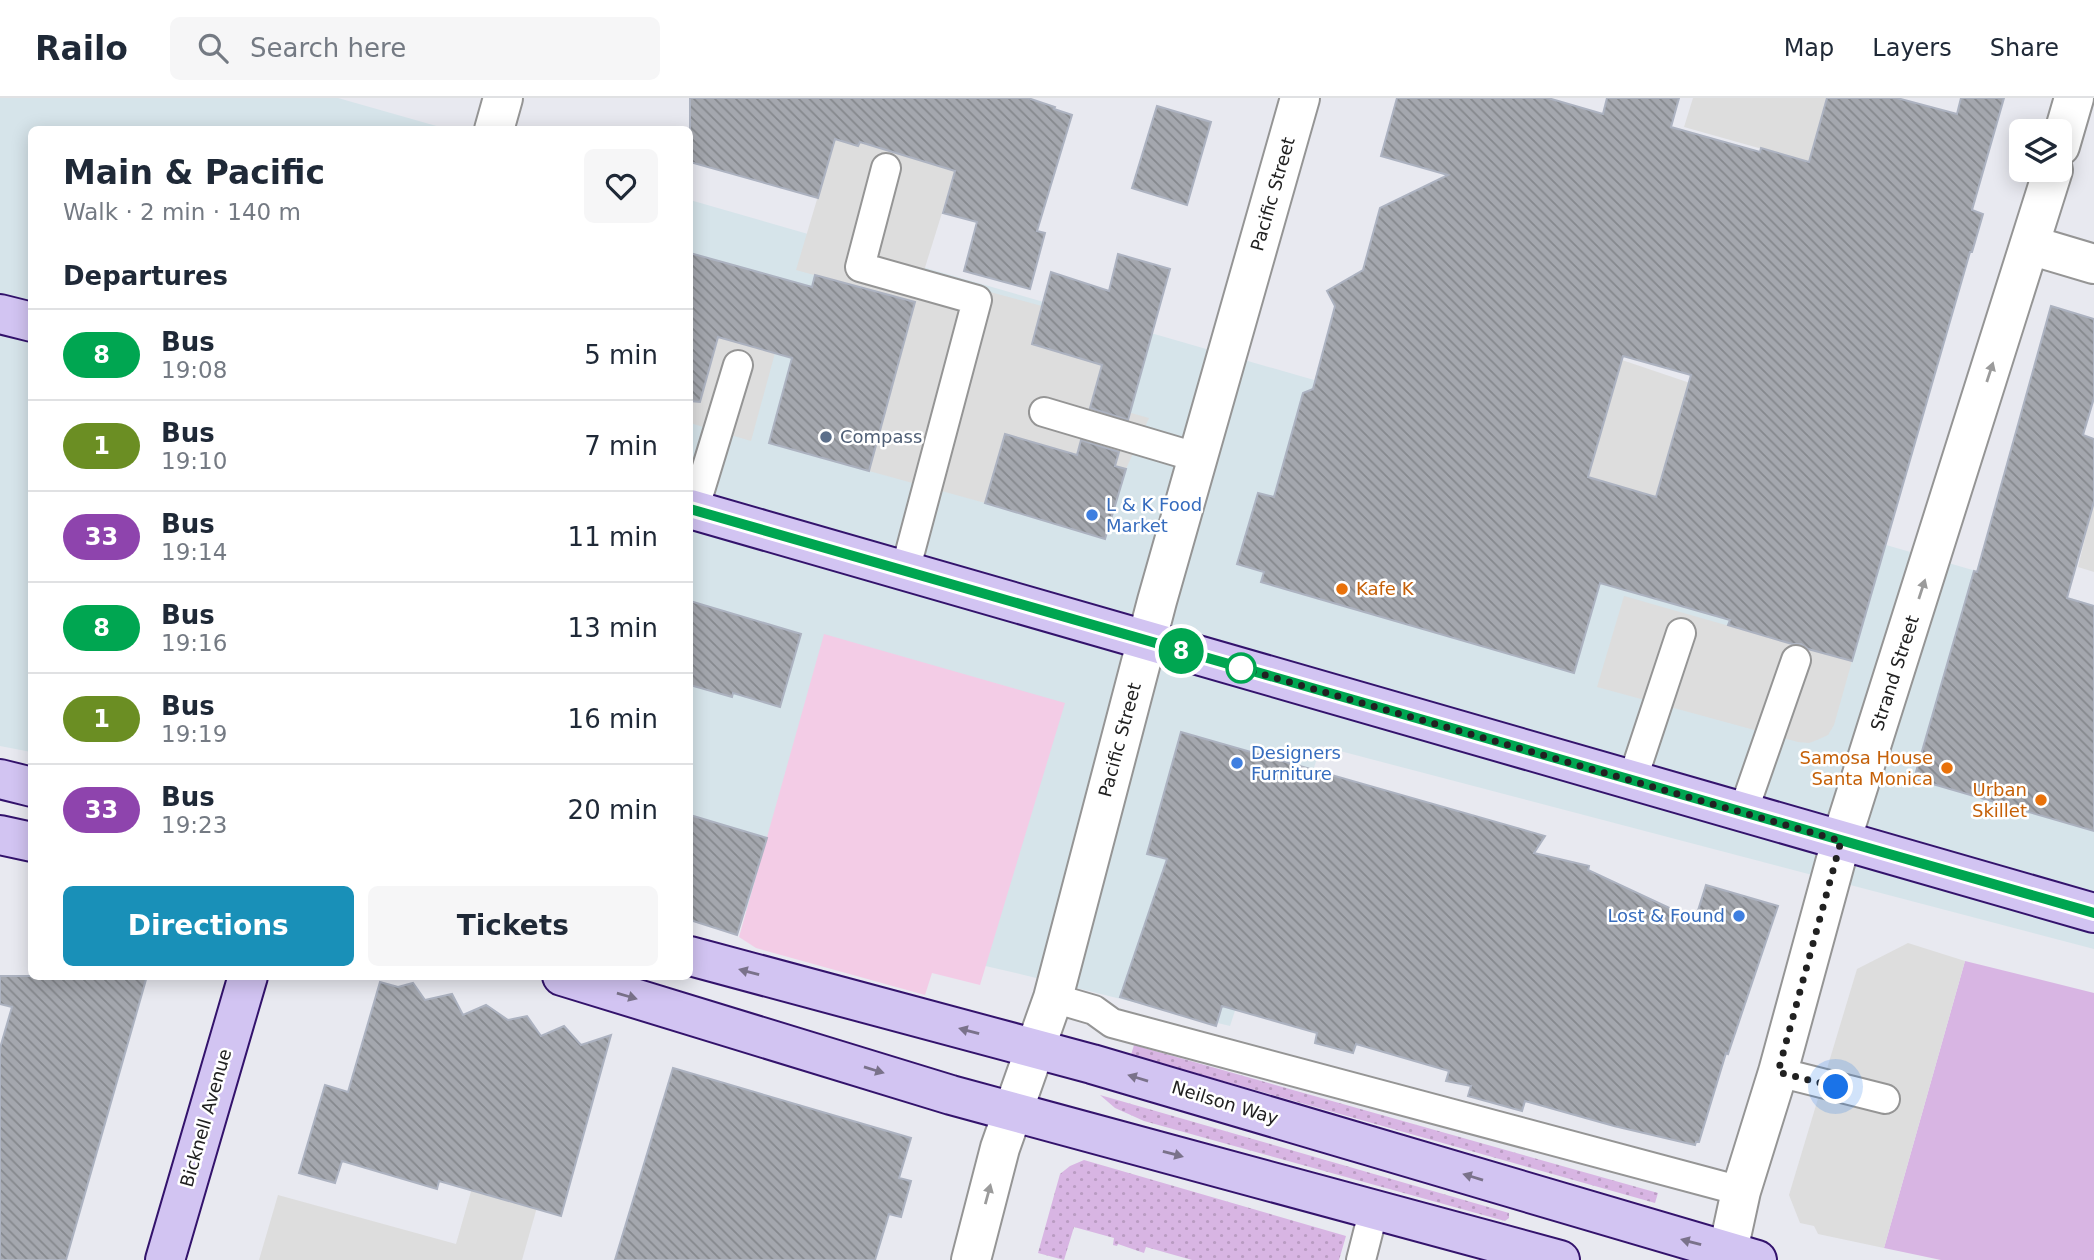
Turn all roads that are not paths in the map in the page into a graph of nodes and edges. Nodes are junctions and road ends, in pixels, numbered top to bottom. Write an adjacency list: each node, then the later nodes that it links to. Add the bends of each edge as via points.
1 (503, 98): 5 (street)
2 (1300, 98): 14 (street, Pacific Street)
3 (2074, 98): 4 (street)
4 (2068, 119)
5 (495, 126)
6 (886, 168): 17 (lane, via 860,267 977,300)
7 (2049, 182): 8 (street, Strand Street)
8 (2030, 245): 9 (street); 27 (street, Strand Street, one-way to 8)
9 (2094, 264)
10 (0, 314): 11 (main road)
11 (28, 321)
12 (738, 365): 15 (lane)
13 (1044, 412): 14 (lane)
14 (1199, 457): 19 (street, Pacific Street)
15 (693, 507)
16 (693, 510): 17 (main road)
17 (905, 571): 19 (main road)
18 (1681, 633): 22 (lane)
19 (1146, 641): 22 (main road); 32 (street, Pacific Street)
20 (1796, 660): 24 (lane)
21 (0, 779): 23 (main road)
22 (1632, 781): 24 (main road)
23 (28, 786)
24 (1743, 812): 27 (main road)
25 (0, 835): 26 (main road)
26 (28, 841)
27 (1841, 841): 28 (main road); 34 (street, Strand Street)
28 (2094, 913)
29 (693, 957): 33 (main road, Neilson Way, one-way to 29)
30 (247, 980): 40 (main road, Bicknell Avenue)
31 (575, 980): 36 (main road, one-way to 36)
32 (1053, 998): 33 (street, Pacific Street); 37 (lane, via 1094,1010 1112,1023)
33 (1030, 1061): 36 (street, Pacific Street); 39 (main road, Neilson Way, one-way to 33)
34 (1778, 1072): 35 (lane); 37 (street, Strand Street)
35 (1885, 1099)
36 (1013, 1110): 38 (main road, one-way to 38); 41 (street, Pacific Street, one-way to 36)
37 (1741, 1191): 39 (street, Strand Street)
38 (1374, 1209): 42 (lane); 43 (main road)
39 (1737, 1257)
40 (164, 1260)
41 (971, 1260)
42 (1361, 1260)
43 (1560, 1260)

